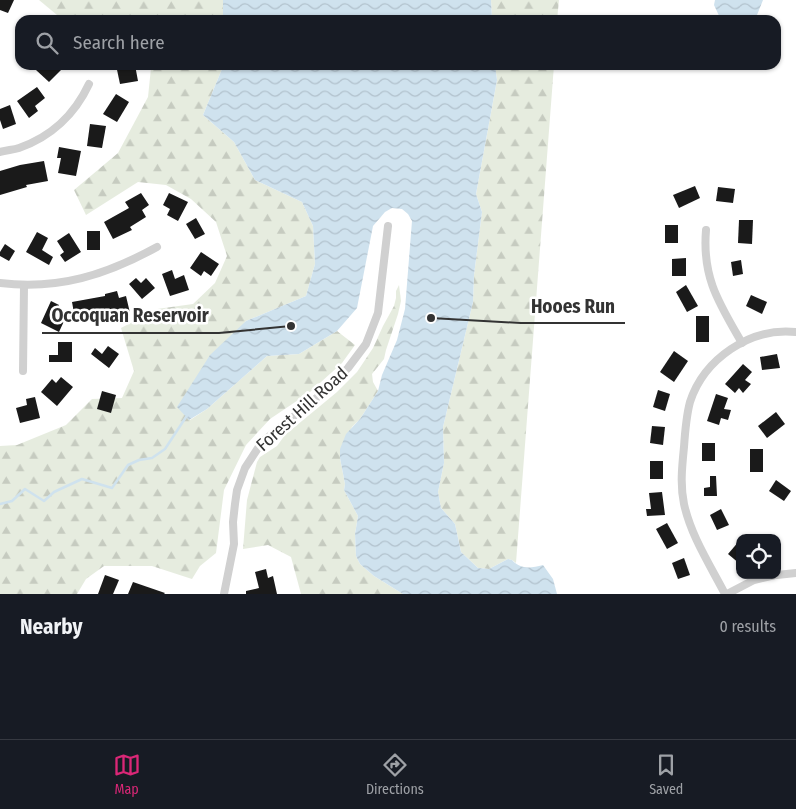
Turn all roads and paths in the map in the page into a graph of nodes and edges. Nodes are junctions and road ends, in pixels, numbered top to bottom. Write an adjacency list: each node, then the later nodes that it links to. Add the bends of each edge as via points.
1 (89, 84): 2 (street, via 78,105 57,127 32,143)
2 (0, 152)
3 (388, 226): 14 (street, Forest Hill Road, via 378,313 366,344 325,391 262,442 245,468 237,490 234,544)
4 (706, 230): 9 (street, via 705,254 713,290)
5 (157, 247): 7 (street, via 90,276)
6 (0, 284): 7 (street)
7 (24, 286): 10 (street)
8 (796, 332): 9 (street, via 767,334)
9 (742, 342): 15 (street, via 712,366 696,389 687,416 682,471 689,521)
10 (23, 371)
11 (796, 573): 12 (street)
12 (781, 574)
13 (758, 579): 15 (street)
14 (224, 594)
15 (726, 594)

